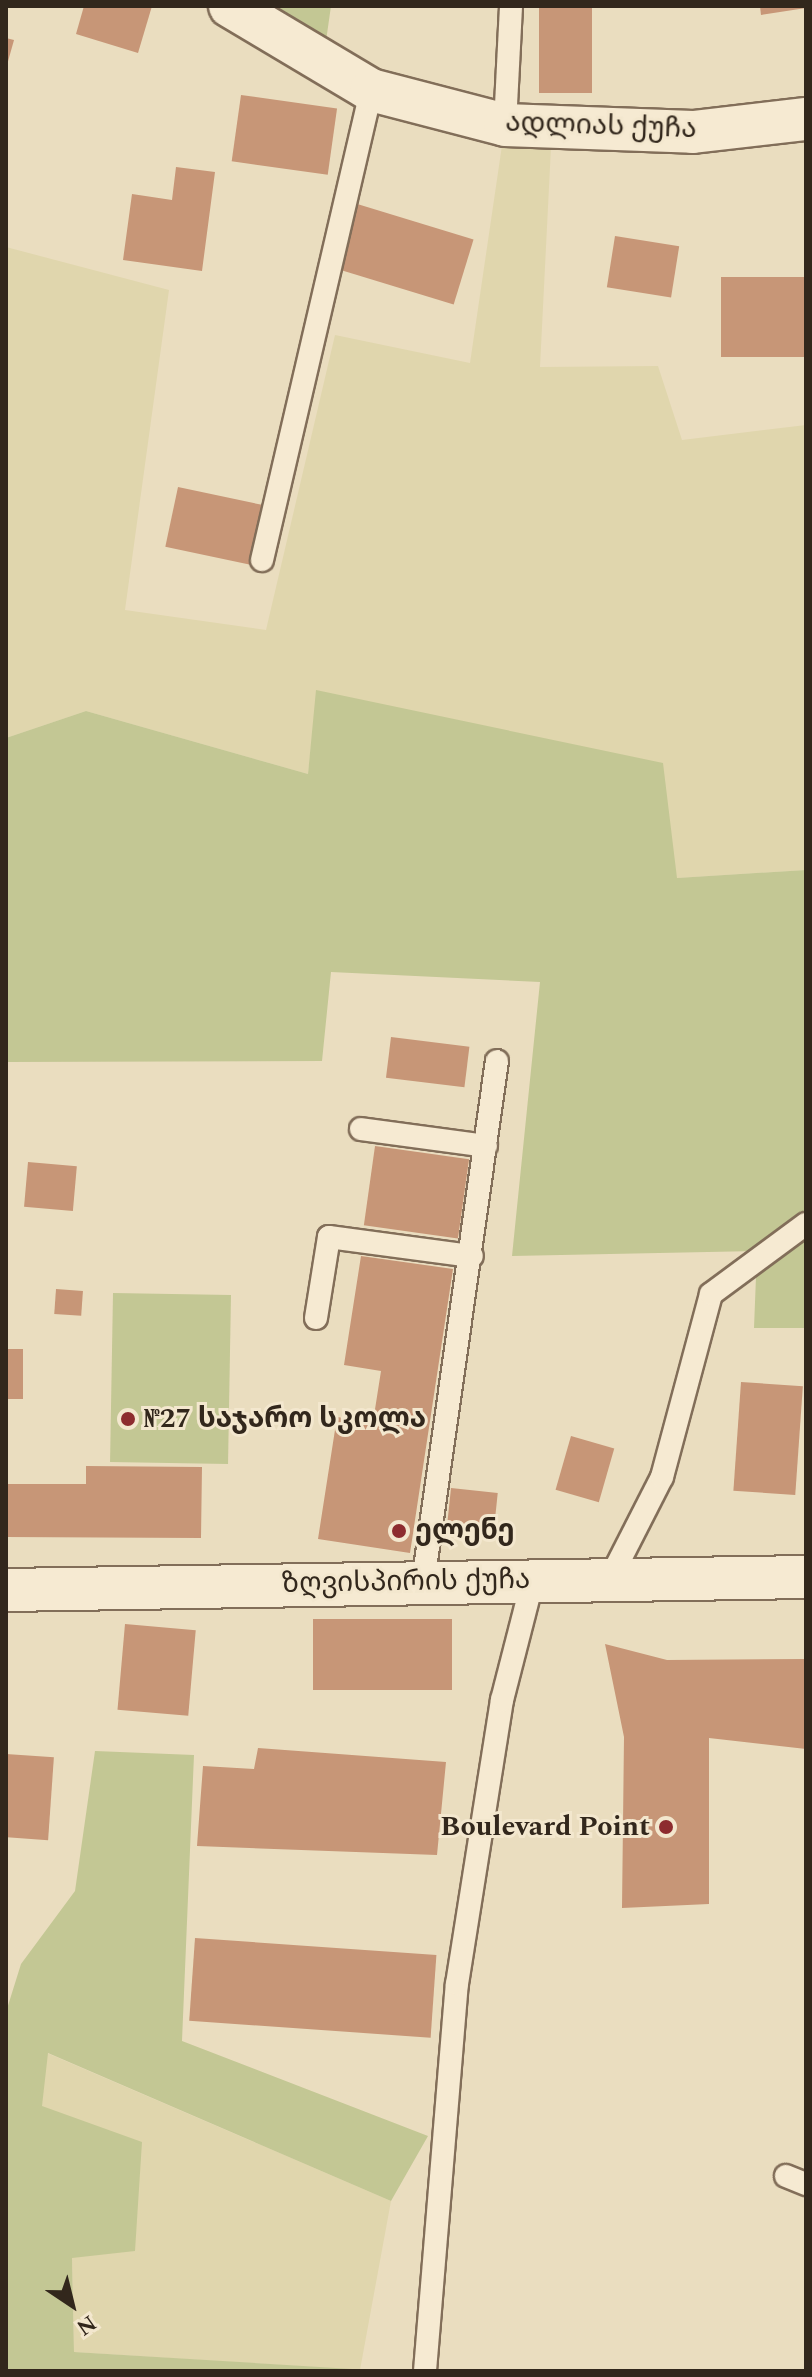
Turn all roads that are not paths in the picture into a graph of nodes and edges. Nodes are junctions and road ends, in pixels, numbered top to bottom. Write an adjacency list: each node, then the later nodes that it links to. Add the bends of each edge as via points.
1 (230, 6): 3 (street, ადლიას ქუჩა)
2 (511, 6): 5 (lane)
3 (371, 90): 5 (street, ადლიას ქუჩა); 6 (lane)
4 (806, 119): 5 (street, ადლიას ქუჩა, via 693,132)
5 (505, 125)
6 (262, 560)
7 (497, 1061): 9 (lane)
8 (361, 1129): 9 (lane)
9 (486, 1146): 11 (lane)
10 (806, 1224): 15 (lane, via 711,1294 662,1477)
11 (472, 1256): 12 (lane, via 329,1237); 16 (lane)
12 (316, 1318)
13 (806, 1577): 15 (street, ზღვისპირის ქუჩა)
14 (533, 1579): 15 (street, ზღვისპირის ქუჩა); 16 (street, ზღვისპირის ქუჩა); 18 (lane, via 502,1700 457,1984)
15 (610, 1579)
16 (423, 1582): 17 (street, ზღვისპირის ქუჩა)
17 (6, 1590)
18 (425, 2371)

